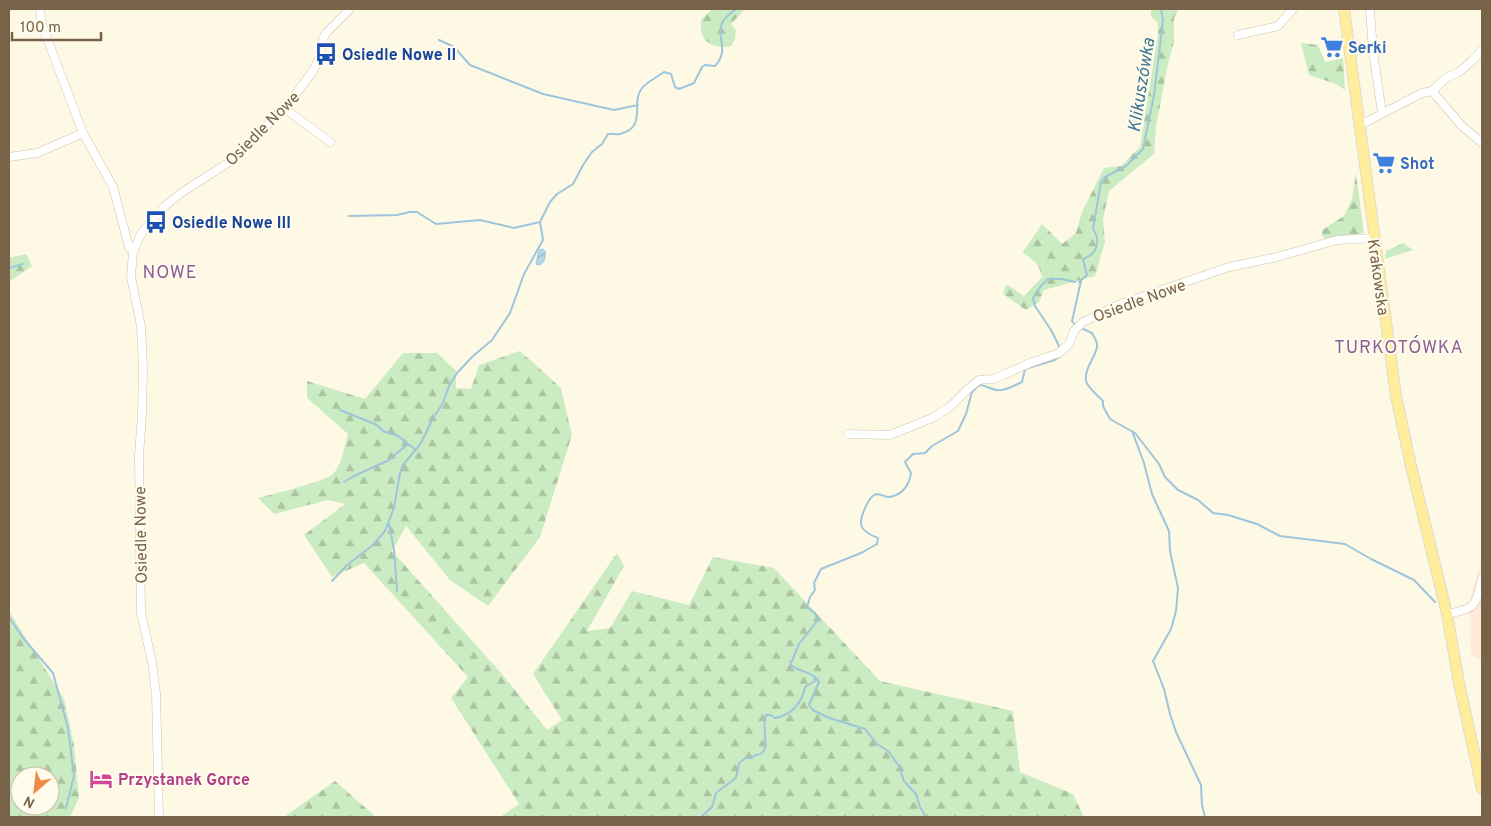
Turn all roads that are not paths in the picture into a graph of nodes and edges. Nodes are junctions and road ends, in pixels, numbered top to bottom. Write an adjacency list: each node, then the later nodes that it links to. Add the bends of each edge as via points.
1 (40, 9): 12 (street, Osiedle Nowe, via 42,25)
2 (350, 9): 9 (street, Osiedle Nowe, via 326,33 313,71)
3 (1293, 9): 6 (street, via 1278,26)
4 (1344, 9): 11 (main road, Krakowska)
5 (1370, 9): 10 (street)
6 (1238, 35)
7 (1482, 50): 8 (street)
8 (1432, 91): 10 (street); 14 (street)
9 (284, 108): 13 (street); 17 (street, Osiedle Nowe, via 234,158 165,206 142,232)
10 (1382, 113): 11 (street)
11 (1359, 124): 16 (main road, Krakowska)
12 (83, 133): 15 (street, via 37,153); 17 (street, Osiedle Nowe, via 113,187)
13 (330, 142)
14 (1482, 144)
15 (9, 157)
16 (1374, 238): 18 (street, Osiedle Nowe, via 1337,240 1273,258 1229,266 1118,305 1088,318 1077,327 1069,344 1059,353 994,379 979,380 951,406 932,418 890,435); 20 (main road, Krakowska, via 1396,396)
17 (133, 252): 22 (street, Osiedle Nowe, via 132,277 141,326 143,368 139,456 141,613 156,693)
18 (848, 434)
19 (1482, 578): 20 (street, via 1473,606)
20 (1446, 614): 21 (main road, Krakowska)
21 (1482, 788)
22 (159, 817)

